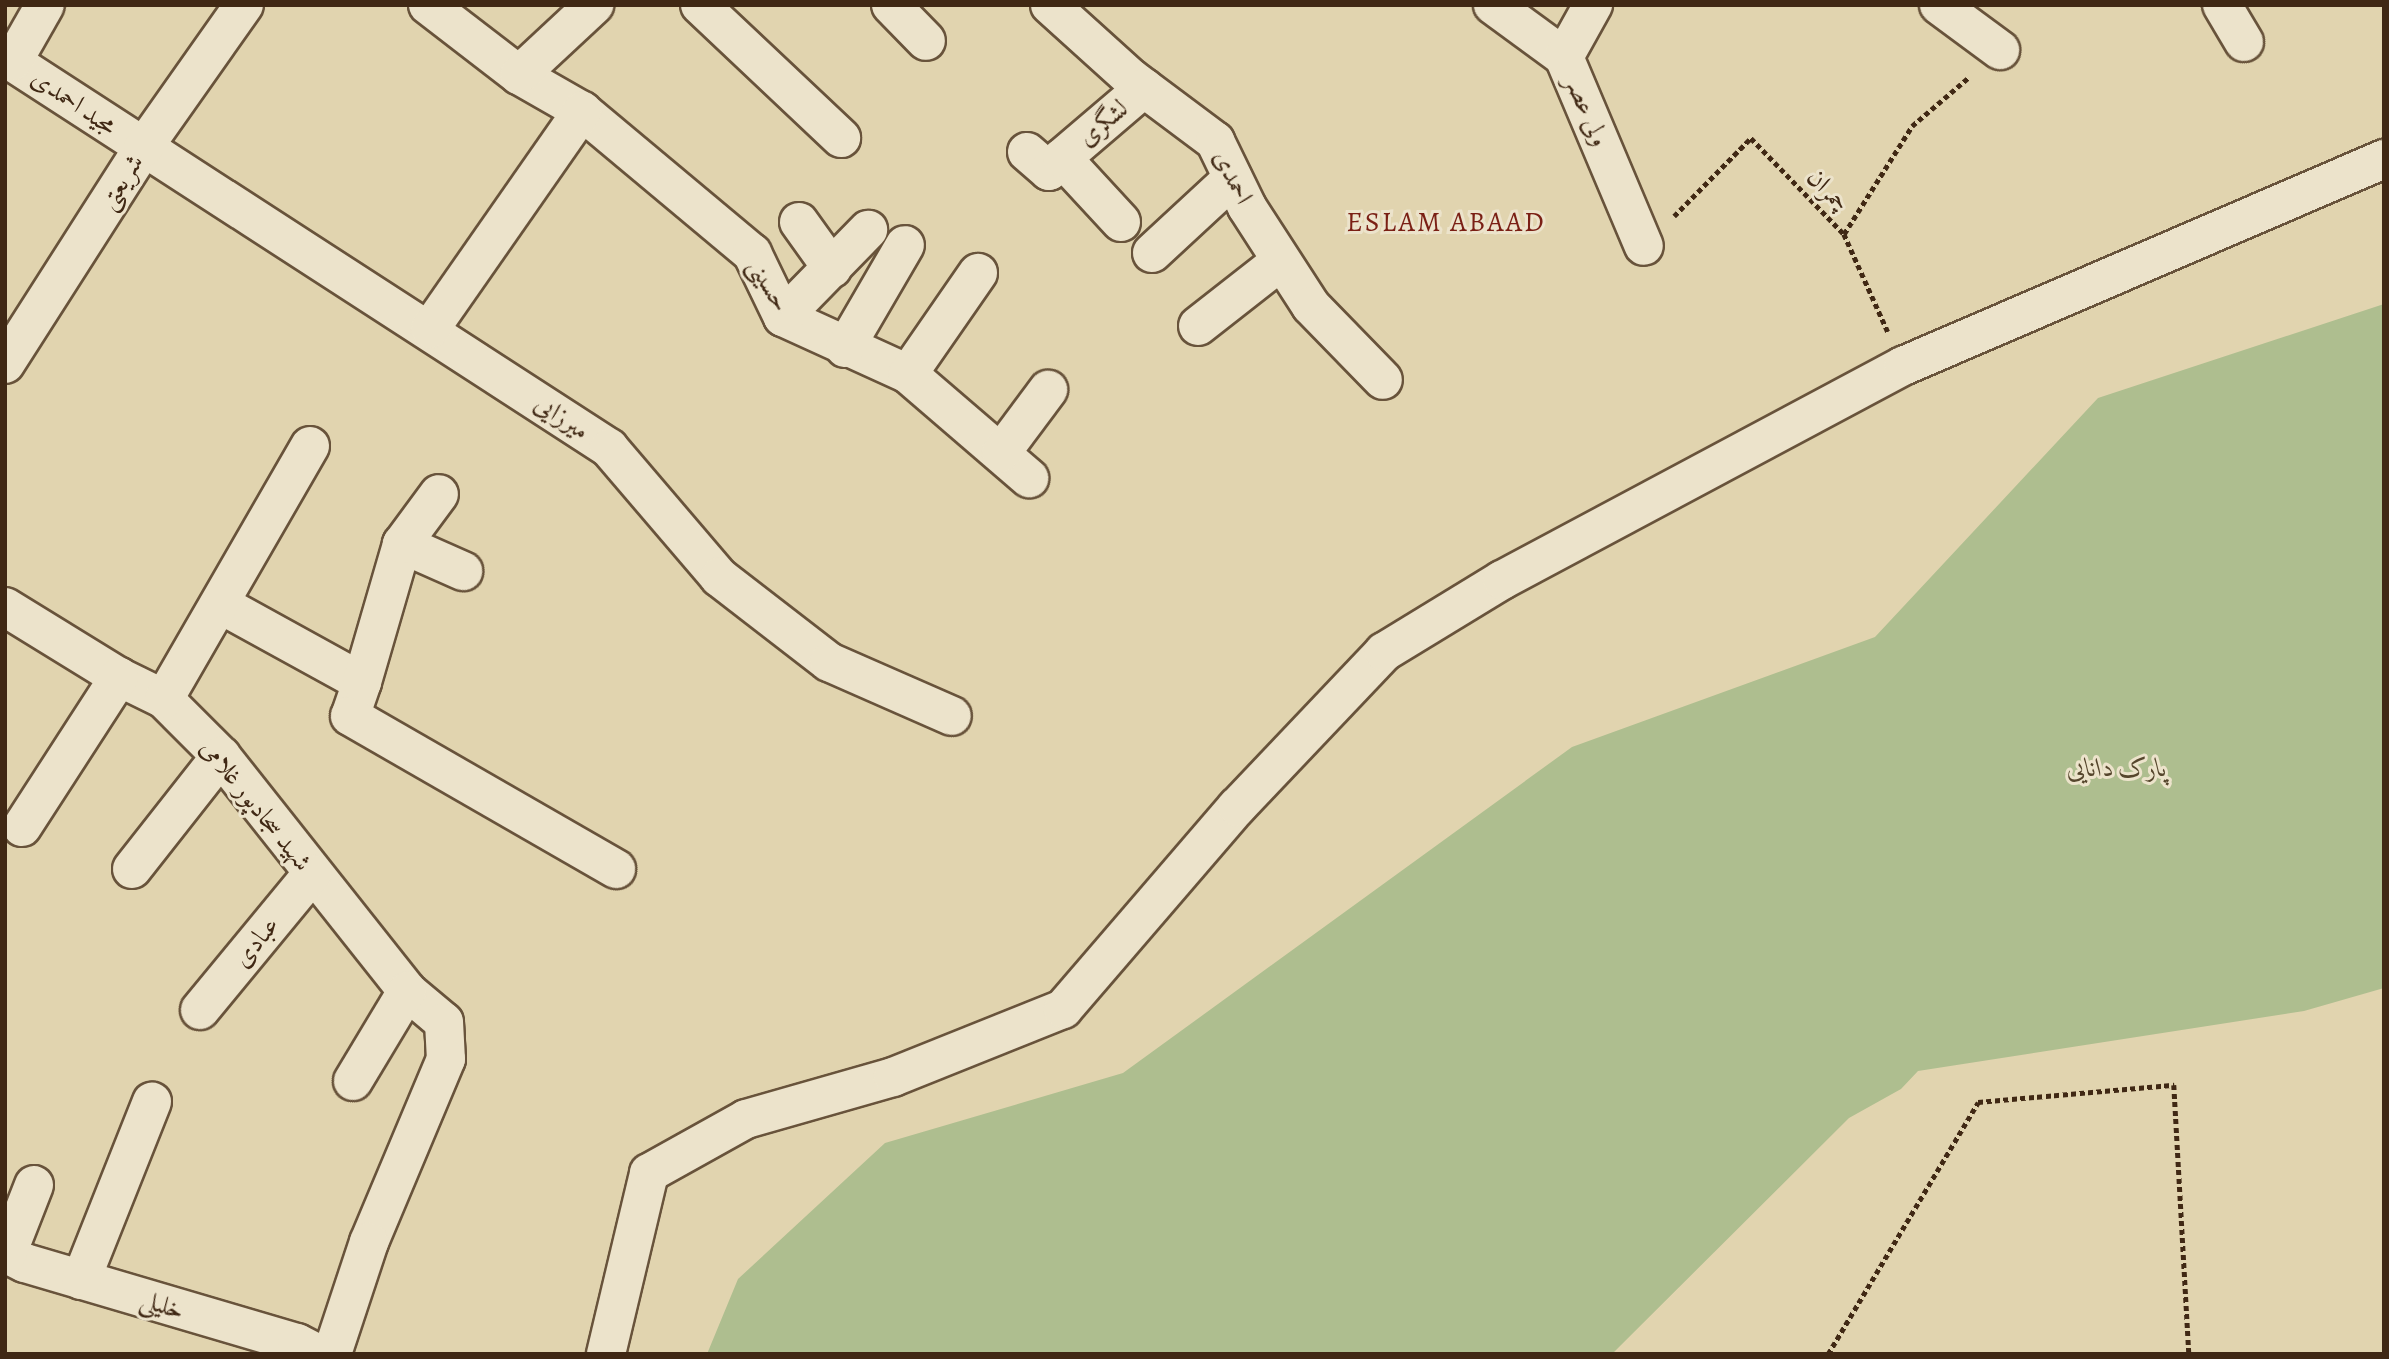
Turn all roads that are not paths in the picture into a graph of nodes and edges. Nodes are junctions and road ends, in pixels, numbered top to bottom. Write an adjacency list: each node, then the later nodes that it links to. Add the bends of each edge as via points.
1 (45, 5): 16 (street)
2 (244, 5): 21 (street, شریعتی)
3 (428, 5): 17 (street, حسینی)
4 (594, 5): 17 (street)
5 (700, 5): 20 (street)
6 (891, 5): 12 (street)
7 (1050, 5): 18 (street, احمدی)
8 (1493, 5): 15 (street, ولی عصر)
9 (1594, 5): 15 (street)
10 (1939, 5): 14 (street)
11 (2222, 5): 13 (street)
12 (926, 41)
13 (2244, 42)
14 (2000, 50)
15 (1564, 57): 28 (street, ولی عصر)
16 (9, 59): 21 (street, مجید احمدی)
17 (519, 75): 19 (street, حسینی)
18 (1144, 88): 23 (street, احمدی, via 1215,141); 25 (street, لشگری, via 1044,155)
19 (583, 111): 33 (street, حسینی, via 751,253); 35 (street)
20 (841, 138)
21 (143, 148): 35 (street, میرزایی); 37 (street, شریعتی)
22 (2384, 159): 65 (street, via 1903,366 1502,580 1384,652 1237,807 1063,1009 893,1077 746,1119 649,1173)
23 (1233, 178): 29 (street); 30 (street, احمدی)
24 (799, 222): 31 (street)
25 (1121, 222)
26 (869, 230): 31 (street)
27 (905, 245): 36 (street)
28 (1644, 246)
29 (1152, 253)
30 (1281, 261): 34 (street); 39 (street, احمدی, via 1311,306)
31 (832, 268): 33 (street)
32 (978, 273): 38 (street)
33 (783, 317): 36 (street, حسینی)
34 (1198, 326)
35 (430, 329): 50 (street, میرزایی, via 609,448 719,577 829,662)
36 (845, 348): 38 (street, حسینی)
37 (5, 364)
38 (908, 374): 40 (street, حسینی, via 1015,466)
39 (1383, 380)
40 (1048, 390)
41 (310, 446): 45 (street)
42 (439, 494): 43 (street)
43 (402, 544): 44 (street); 48 (street)
44 (463, 571)
45 (220, 604): 48 (street); 49 (street)
46 (5, 607): 47 (street, شهید سجادپور غلامی)
47 (119, 677): 49 (street, شهید سجادپور غلامی); 52 (street)
48 (362, 682): 54 (street, via 350,716)
49 (164, 699): 51 (street, شهید سجادپور غلامی)
50 (952, 716)
51 (221, 756): 53 (street); 55 (street, شهید سجادپور غلامی)
52 (22, 827)
53 (132, 869)
54 (617, 869)
55 (312, 874): 56 (street, شهید سجادپور غلامی); 57 (street, عبادی)
56 (407, 991): 58 (street); 64 (street, شهید سجادپور غلامی, via 444,1022 446,1059 369,1242)
57 (200, 1010)
58 (353, 1081)
59 (152, 1102): 62 (street)
60 (34, 1185): 61 (street)
61 (6, 1254): 62 (street, خلیلی)
62 (81, 1280): 63 (street, خلیلی, via 297,1343)
63 (318, 1354)
64 (332, 1354)
65 (606, 1354)

